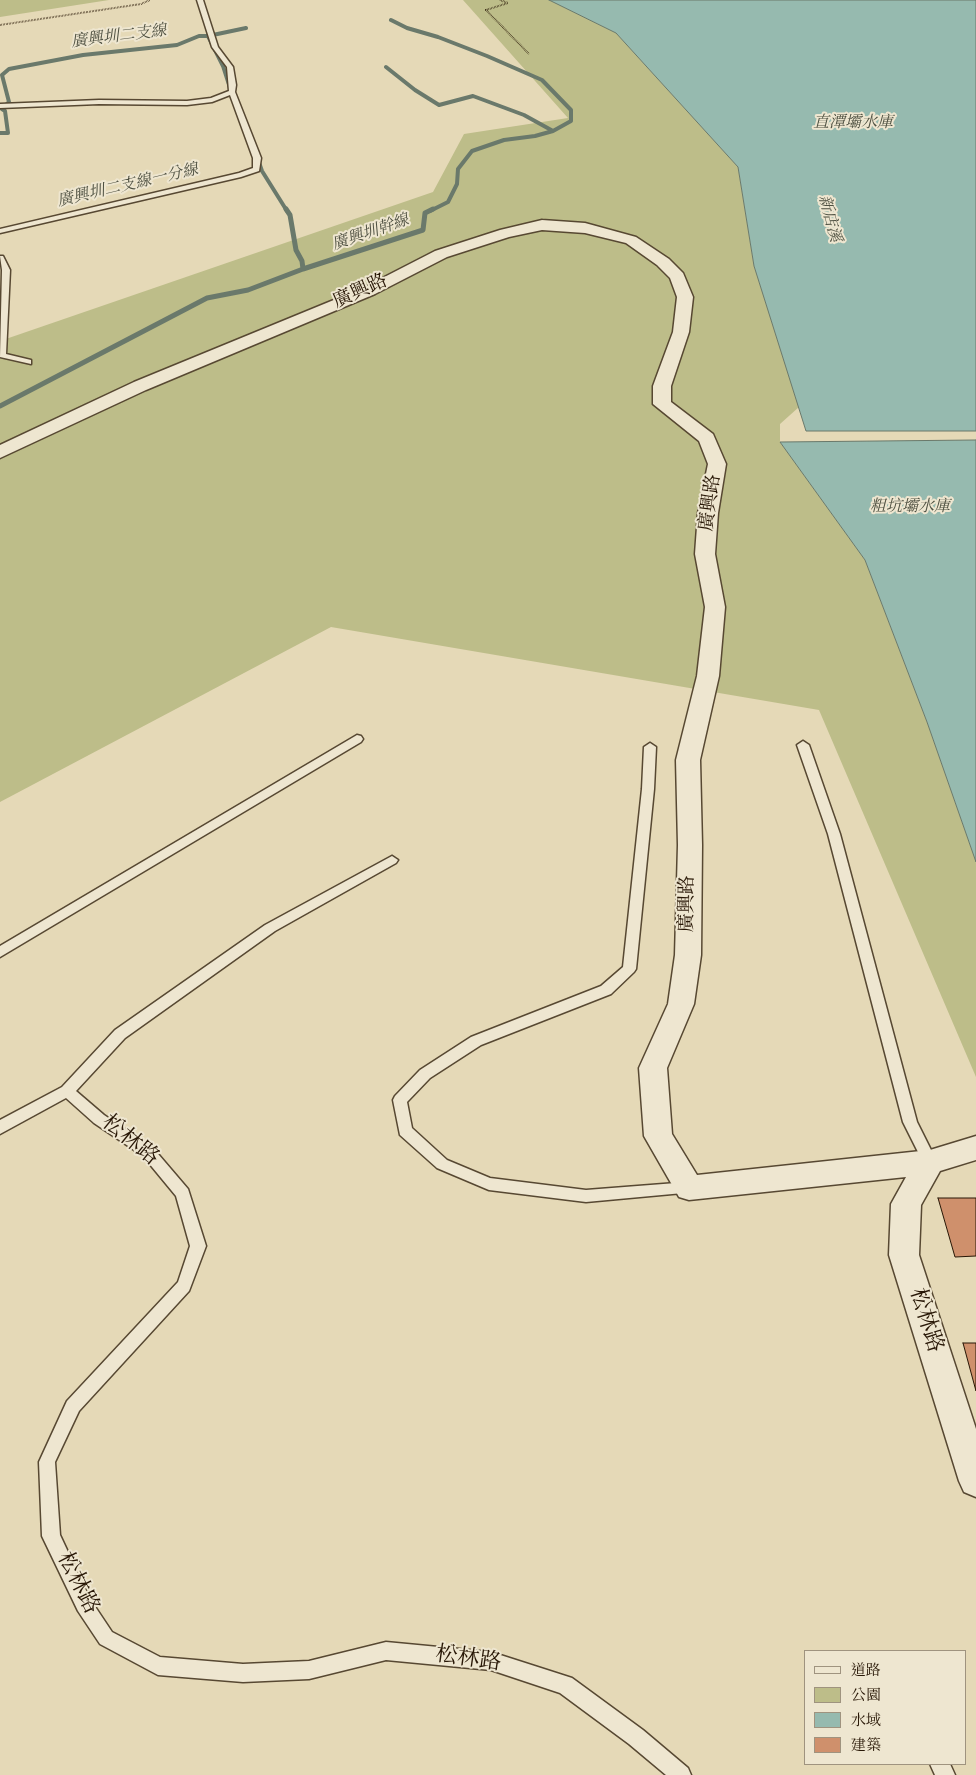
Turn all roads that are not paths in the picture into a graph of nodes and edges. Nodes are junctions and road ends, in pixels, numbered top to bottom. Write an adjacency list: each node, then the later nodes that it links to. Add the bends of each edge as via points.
1 (200, 0): 2 (lane, via 215,47 230,67)
2 (232, 92): 3 (lane, via 212,100 187,103); 4 (lane, via 257,158 256,169)
3 (0, 106)
4 (0, 231)
5 (0, 258): 6 (lane, via 6,270 2,355)
6 (28, 362)
7 (0, 452): 17 (street, 廣興路, via 140,386 369,291 441,254 506,233 542,225 585,228 631,240 677,276 685,297 681,332 662,386 662,404 707,438 717,464 708,512 705,554 715,607 709,666 688,760 688,955 682,1004 653,1068 658,1136)
8 (357, 739): 12 (lane)
9 (803, 745): 16 (lane, via 834,834 910,1122)
10 (650, 747): 17 (lane, via 648,799 629,969 606,990 476,1041 425,1074 400,1100 405,1131 442,1164 489,1184 586,1196)
11 (392, 860): 13 (lane, via 270,928 135,1023 120,1034)
12 (0, 952)
13 (67, 1090): 14 (lane); 19 (lane, 松林路, via 99,1119 148,1152 183,1193 198,1246 184,1286 73,1406 47,1462 52,1536 84,1605 106,1638 158,1666 243,1673 309,1670 386,1651 491,1661 565,1685)
14 (0, 1128)
15 (976, 1148): 16 (street)
16 (930, 1162): 17 (street); 18 (street, 松林路, via 906,1204 904,1255)
17 (689, 1188)
18 (976, 1481)
19 (681, 1775)

